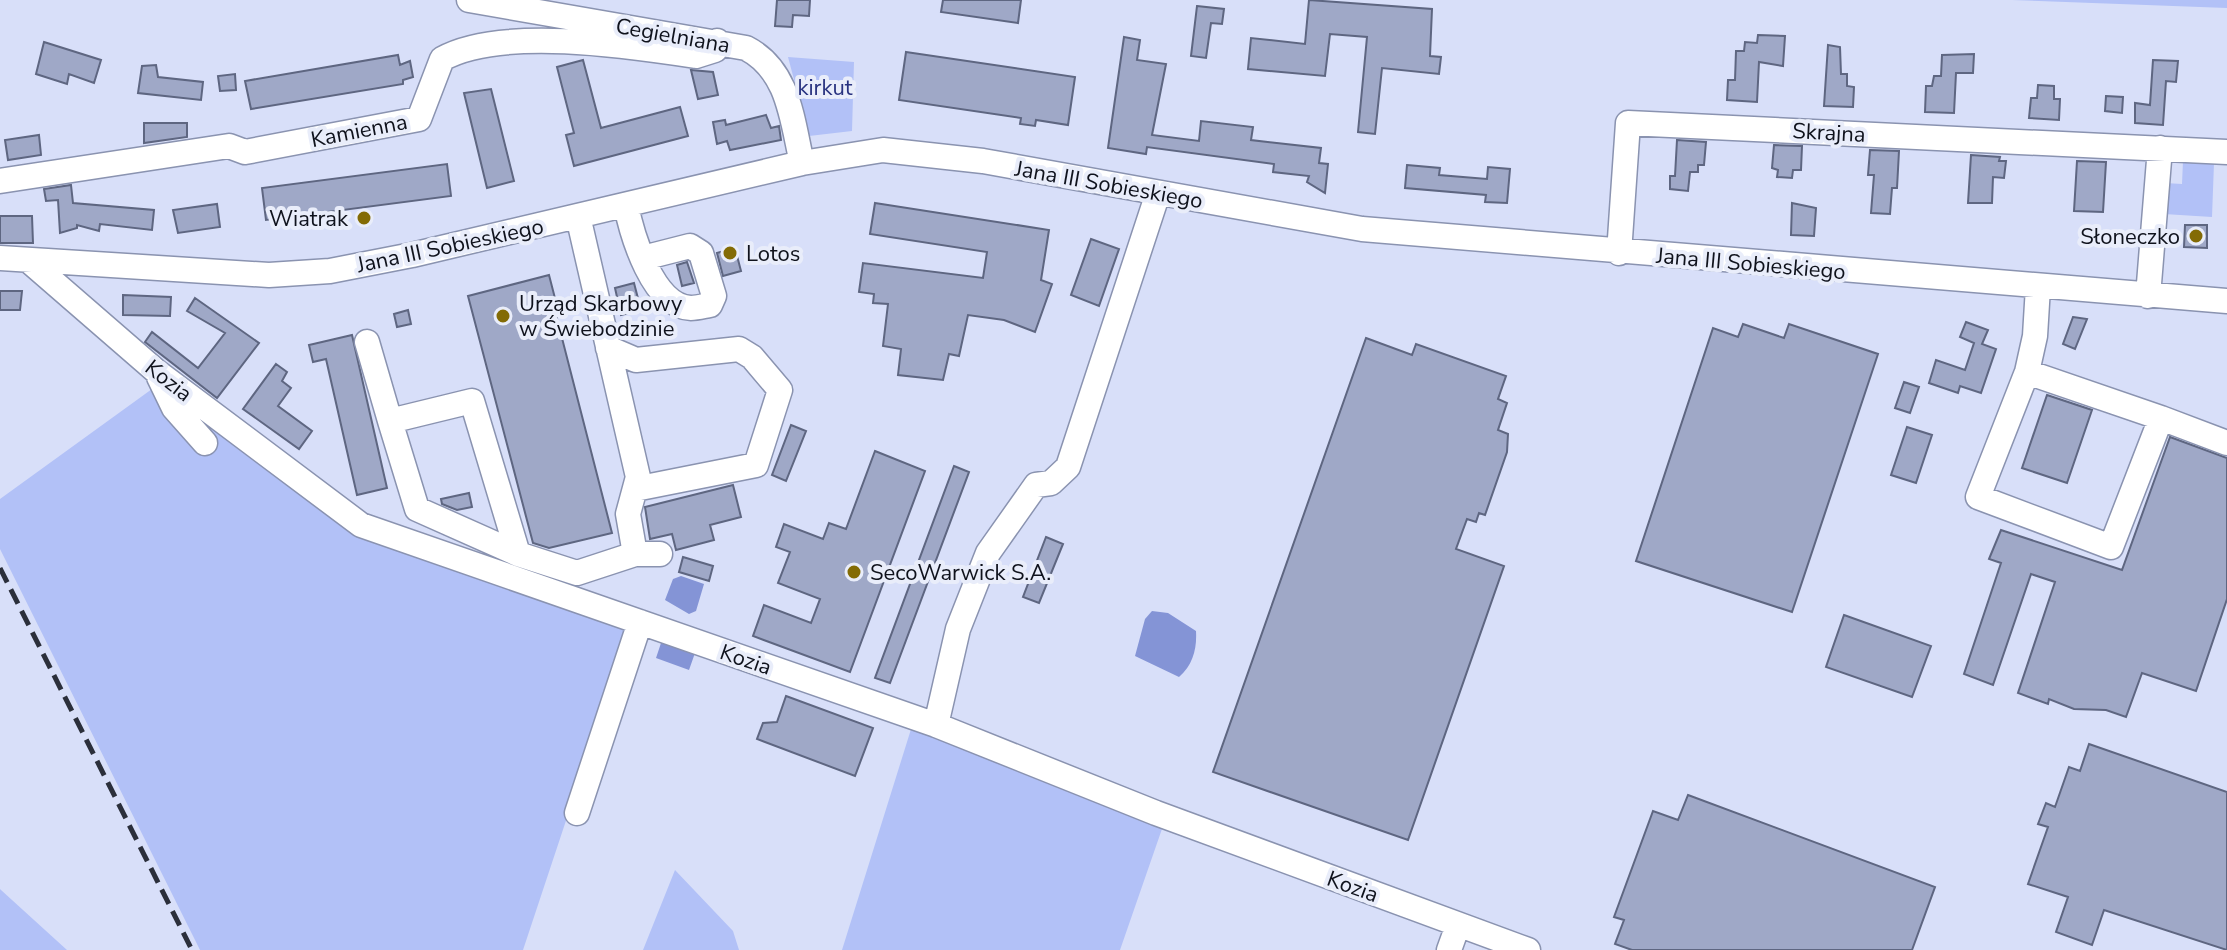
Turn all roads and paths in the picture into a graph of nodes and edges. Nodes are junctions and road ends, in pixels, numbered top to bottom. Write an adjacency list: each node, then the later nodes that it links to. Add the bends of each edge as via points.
1 (469, 0): 2 (street, Cegielniana)
2 (717, 41): 5 (street, Cegielniana, via 746,48 772,68 788,101); 6 (street, Kamienna, via 715,50 696,56 577,42 490,46 442,59 419,119 245,152 229,146)
3 (2160, 148): 4 (street, Skrajna); 10 (street, Skrajna, via 1628,123); 15 (street)
4 (2227, 152)
5 (802, 163): 7 (street, Jana III Sobieskiego, via 860,152 917,152); 8 (street, Jana III Sobieskiego)
6 (0, 181)
7 (1158, 193): 10 (street, Jana III Sobieskiego, via 1362,229); 30 (street, via 1068,467 1051,483 1036,485 988,553 958,629)
8 (626, 205): 9 (street, Jana III Sobieskiego); 12 (street)
9 (578, 216): 13 (street, Jana III Sobieskiego, via 330,271 269,275); 18 (street)
10 (1619, 253): 14 (street, Jana III Sobieskiego)
11 (0, 258): 13 (street, Jana III Sobieskiego)
12 (643, 258)
13 (28, 260): 19 (street, Kozia)
14 (2038, 287): 15 (street, Jana III Sobieskiego); 20 (street)
15 (2148, 296): 16 (street, Jana III Sobieskiego)
16 (2227, 301)
17 (367, 342): 22 (street)
18 (608, 348): 25 (street, via 638,477); 25 (street, via 636,360 739,349 780,390 756,465)
19 (156, 371): 23 (street, via 174,408); 29 (street, Kozia, via 361,525)
20 (2027, 372): 21 (street); 21 (street, via 1978,497 2111,547)
21 (2161, 418): 24 (street)
22 (390, 421): 26 (street, via 417,509); 26 (street, via 472,401)
23 (205, 443)
24 (2227, 443)
25 (635, 489): 27 (street, via 628,514)
26 (518, 554): 27 (street, via 577,573)
27 (635, 554): 28 (street)
28 (660, 554)
29 (640, 622): 30 (street, Kozia); 31 (street)
30 (936, 725): 32 (street, Kozia)
31 (577, 813)
32 (1458, 925): 33 (street); 34 (street, Kozia)
33 (1449, 950)
34 (1528, 950)

